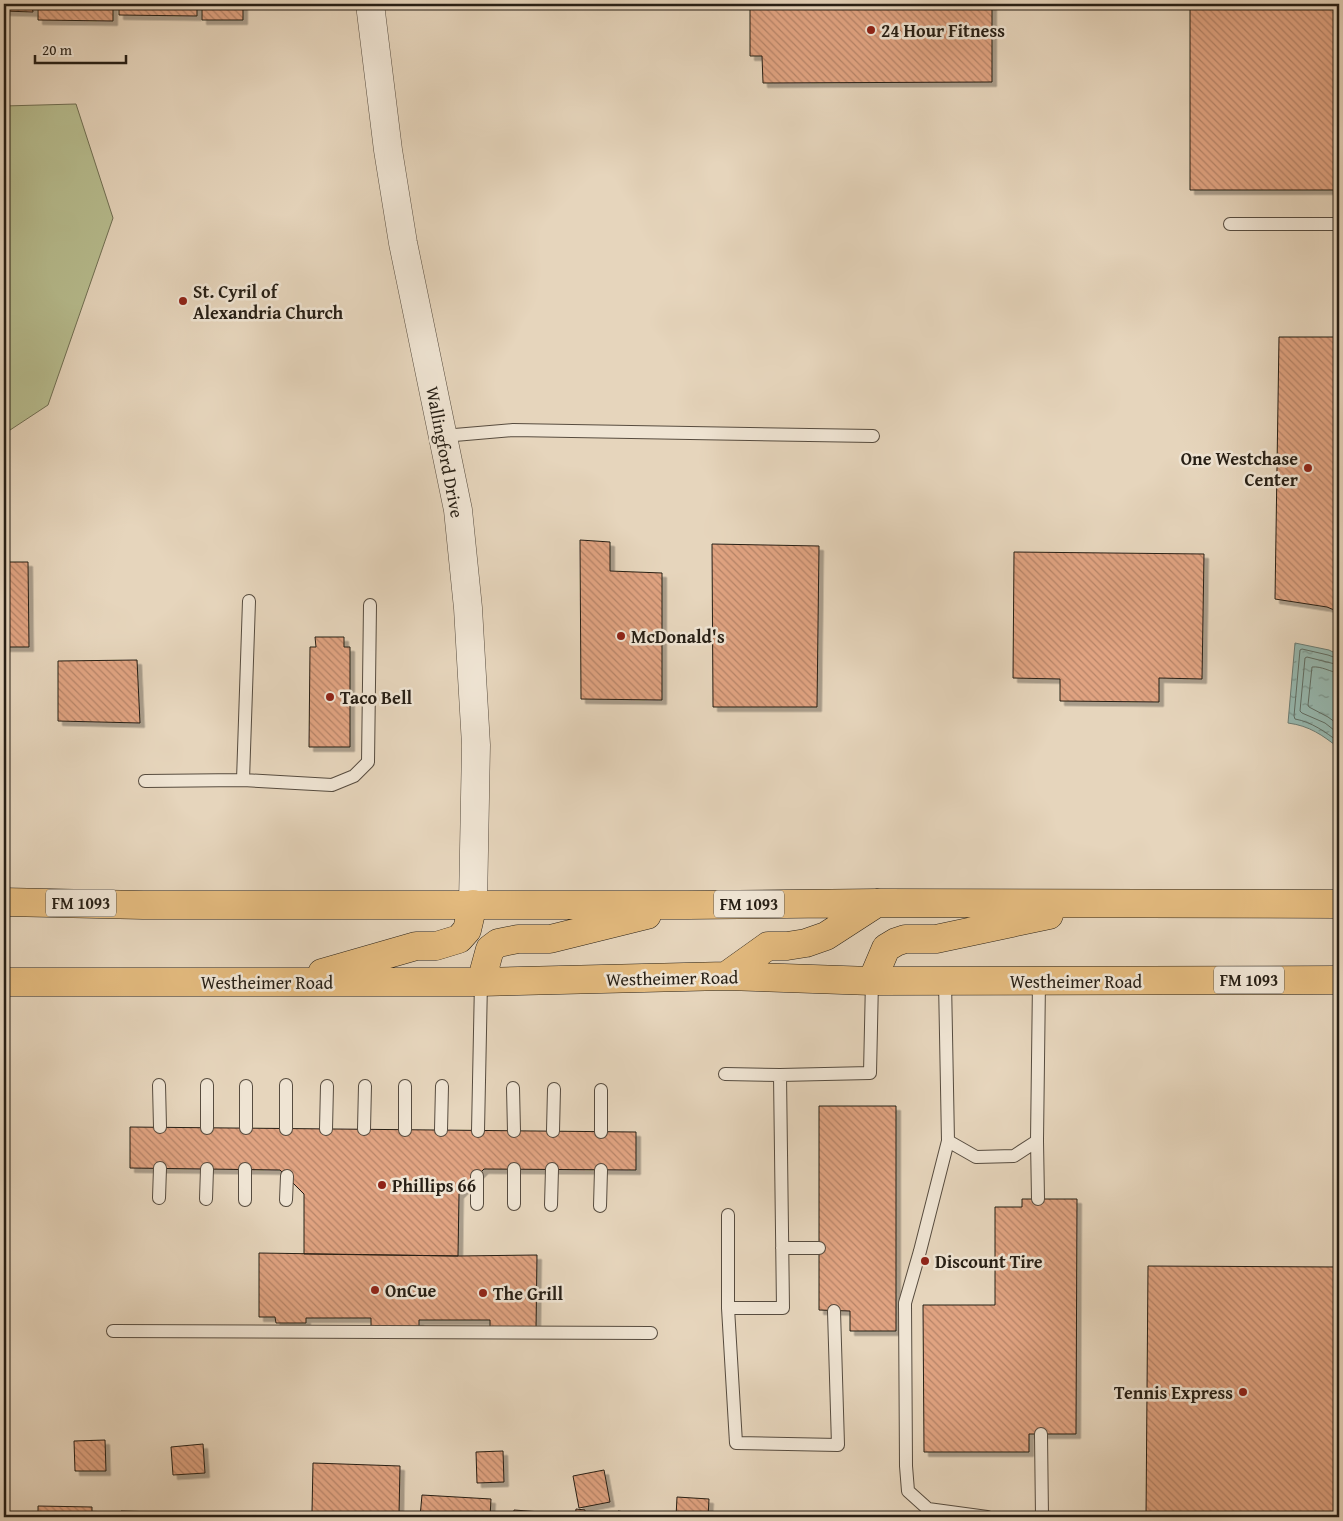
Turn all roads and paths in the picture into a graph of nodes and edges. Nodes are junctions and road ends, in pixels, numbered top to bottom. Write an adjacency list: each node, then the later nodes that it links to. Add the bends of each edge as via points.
1 (370, 4): 4 (street, Wallingford Drive, via 402,234)
2 (1230, 224): 3 (lane)
3 (1339, 224)
4 (443, 436): 5 (lane, via 513,430); 12 (street, Wallingford Drive, via 458,510 468,608 476,745)
5 (873, 436)
6 (249, 601): 8 (lane)
7 (370, 605): 8 (lane, via 368,762 354,776 332,785)
8 (243, 780): 9 (lane)
9 (145, 781)
10 (4, 902): 12 (main road, FM 1093)
11 (876, 903): 13 (main road, FM 1093); 15 (main road, FM 1093); 16 (main road, via 826,936 806,943 768,946)
12 (474, 904): 15 (main road, FM 1093); 22 (main road, via 467,930 459,939 436,946 416,946)
13 (1102, 904): 14 (main road, FM 1093); 18 (main road, via 936,940 896,942 886,948)
14 (1339, 904)
15 (688, 905): 23 (main road, via 550,939 518,939 498,944 490,949)
16 (726, 976): 18 (main road, Westheimer Road / FM 1093); 23 (main road, Westheimer Road / FM 1093)
17 (1339, 980): 20 (main road, Westheimer Road / FM 1093)
18 (872, 981): 19 (main road, Westheimer Road / FM 1093); 25 (lane, via 870,1073)
19 (946, 981): 20 (main road, Westheimer Road / FM 1093); 49 (lane)
20 (1039, 981): 50 (lane)
21 (4, 982): 22 (main road, Westheimer Road / FM 1093)
22 (291, 982): 23 (main road, Westheimer Road / FM 1093)
23 (480, 982): 45 (lane)
24 (725, 1074): 25 (lane)
25 (780, 1075): 69 (lane)
26 (159, 1085): 37 (lane)
27 (207, 1085): 38 (lane)
28 (286, 1085): 40 (lane)
29 (246, 1086): 39 (lane)
30 (326, 1086): 41 (lane)
31 (365, 1086): 42 (lane)
32 (405, 1086): 43 (lane)
33 (442, 1086): 44 (lane)
34 (513, 1088): 46 (lane)
35 (554, 1089): 47 (lane)
36 (601, 1090): 48 (lane)
37 (160, 1127)
38 (207, 1128)
39 (246, 1128)
40 (286, 1129)
41 (326, 1129)
42 (364, 1129)
43 (404, 1130)
44 (441, 1130)
45 (478, 1131)
46 (514, 1131)
47 (553, 1132)
48 (601, 1132)
49 (948, 1141): 50 (lane, via 976,1157 1014,1156); 76 (lane, via 905,1303 908,1491 928,1508)
50 (1037, 1142): 61 (lane)
51 (160, 1168): 59 (lane)
52 (206, 1169): 60 (lane)
53 (245, 1169): 62 (lane)
54 (514, 1169): 65 (lane)
55 (552, 1170): 66 (lane)
56 (601, 1170): 67 (lane)
57 (287, 1176): 63 (lane)
58 (477, 1176): 64 (lane)
59 (159, 1198)
60 (206, 1199)
61 (1038, 1199)
62 (245, 1200)
63 (286, 1200)
64 (477, 1204)
65 (514, 1204)
66 (551, 1205)
67 (600, 1206)
68 (728, 1215): 71 (lane)
69 (782, 1248): 70 (lane); 71 (lane, via 783,1308)
70 (819, 1248)
71 (728, 1308): 72 (lane, via 736,1443 838,1445)
72 (834, 1311)
73 (113, 1331): 74 (lane)
74 (651, 1333)
75 (1041, 1434): 77 (lane)
76 (988, 1517)
77 (1042, 1517)

